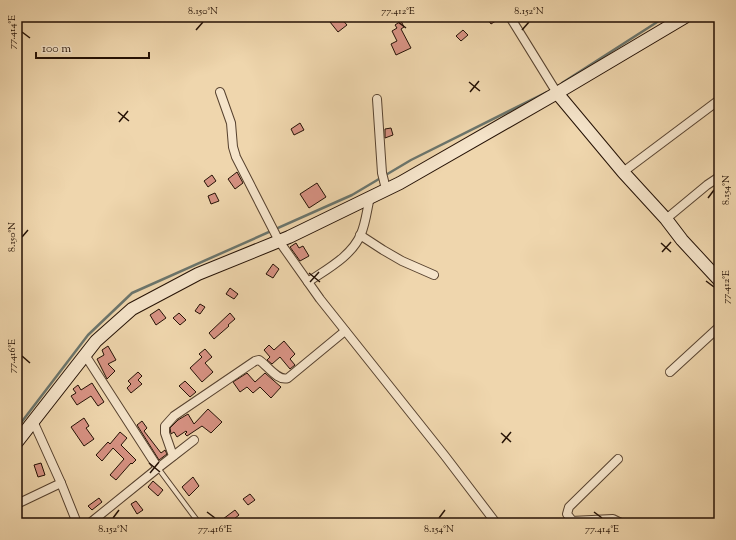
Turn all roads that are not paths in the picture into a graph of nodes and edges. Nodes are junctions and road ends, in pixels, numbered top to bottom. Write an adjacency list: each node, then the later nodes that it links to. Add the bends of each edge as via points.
1 (510, 17): 4 (street)
2 (685, 17): 4 (street)
3 (220, 92): 12 (street, via 231,122 236,157)
4 (557, 93): 7 (street); 9 (street)
5 (377, 99): 9 (street)
6 (719, 100): 7 (street)
7 (623, 172): 11 (street)
8 (719, 177): 11 (street)
9 (385, 188): 10 (street)
10 (370, 197): 12 (street); 13 (street)
11 (666, 219): 15 (street)
12 (276, 235): 16 (street); 19 (street, via 132,309 96,341)
13 (360, 235): 14 (street, via 402,261); 16 (street, via 339,261)
14 (434, 274)
15 (719, 280)
16 (308, 282): 18 (street)
17 (719, 327): 20 (street)
18 (345, 331): 24 (street, via 284,380 264,363 254,361 174,416 165,426); 33 (street)
19 (85, 355): 21 (street); 26 (street)
20 (670, 372)
21 (33, 420): 23 (street); 27 (street)
22 (194, 440): 24 (street)
23 (17, 442)
24 (173, 456): 26 (street)
25 (618, 459): 29 (street, via 569,507 567,514)
26 (158, 468): 31 (street); 32 (lane)
27 (61, 483): 28 (street); 30 (street)
28 (17, 504)
29 (572, 522): 34 (street, via 613,519)
30 (77, 523)
31 (90, 523)
32 (199, 523)
33 (496, 523)
34 (622, 523)

